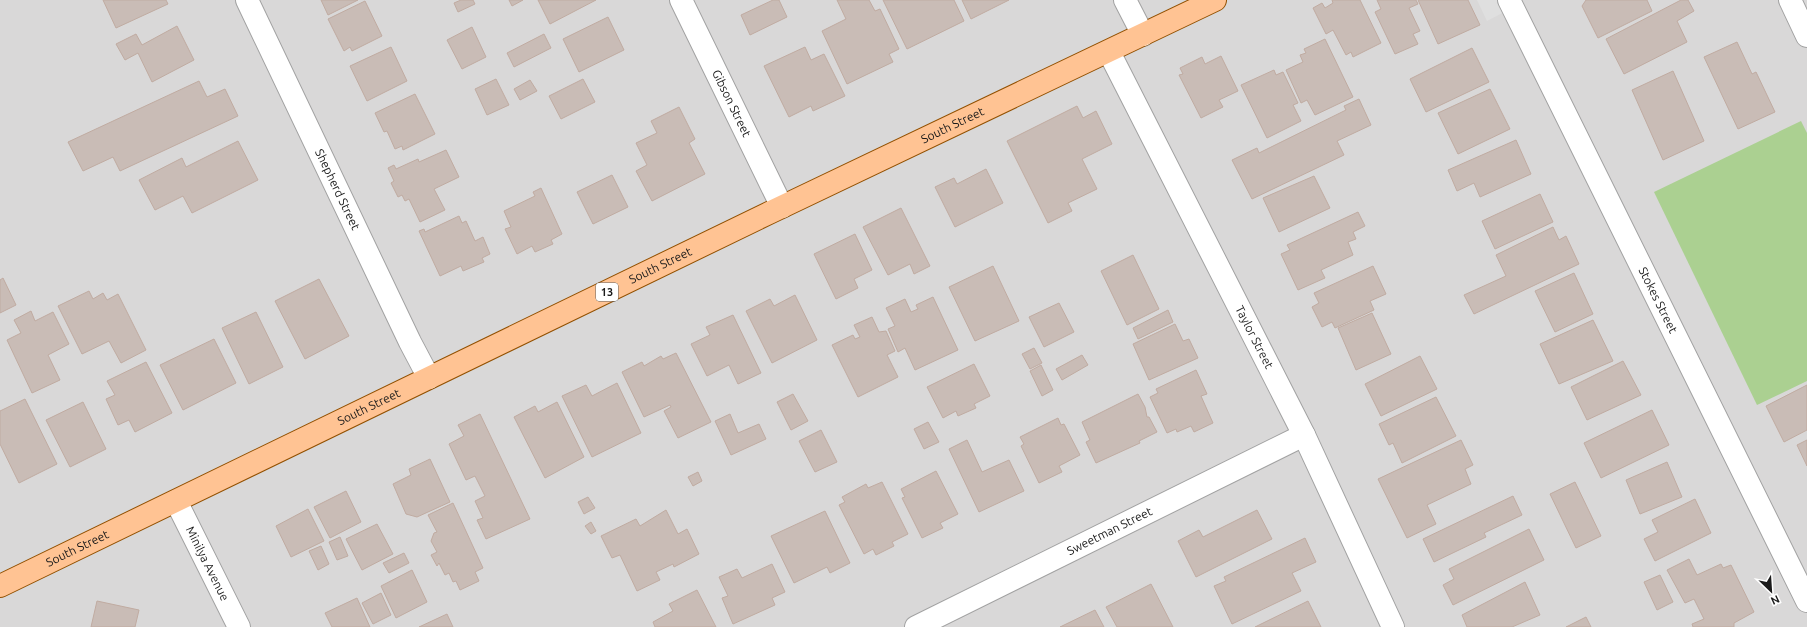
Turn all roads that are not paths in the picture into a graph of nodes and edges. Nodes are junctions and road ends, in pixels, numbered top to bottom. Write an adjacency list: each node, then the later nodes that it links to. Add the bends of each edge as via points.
1 (247, 0): 11 (street, Shepherd Street)
2 (681, 0): 10 (street, Gibson Street)
3 (1125, 0): 7 (street)
4 (1215, 0): 7 (main road, South Street / 13)
5 (1509, 0): 15 (street, Stokes Street)
6 (1790, 0): 8 (street)
7 (1143, 35): 9 (main road, South Street / 13)
8 (1807, 36)
9 (1108, 52): 10 (main road, South Street / 13); 12 (street, Taylor Street)
10 (782, 207): 11 (main road, South Street / 13)
11 (429, 378): 13 (main road, South Street / 13)
12 (1304, 435): 17 (street, Sweetman Street); 18 (street, Taylor Street)
13 (176, 500): 14 (main road, South Street / 13); 16 (street, Minilya Avenue)
14 (0, 584)
15 (1807, 601)
16 (239, 627)
17 (916, 627)
18 (1393, 627)

